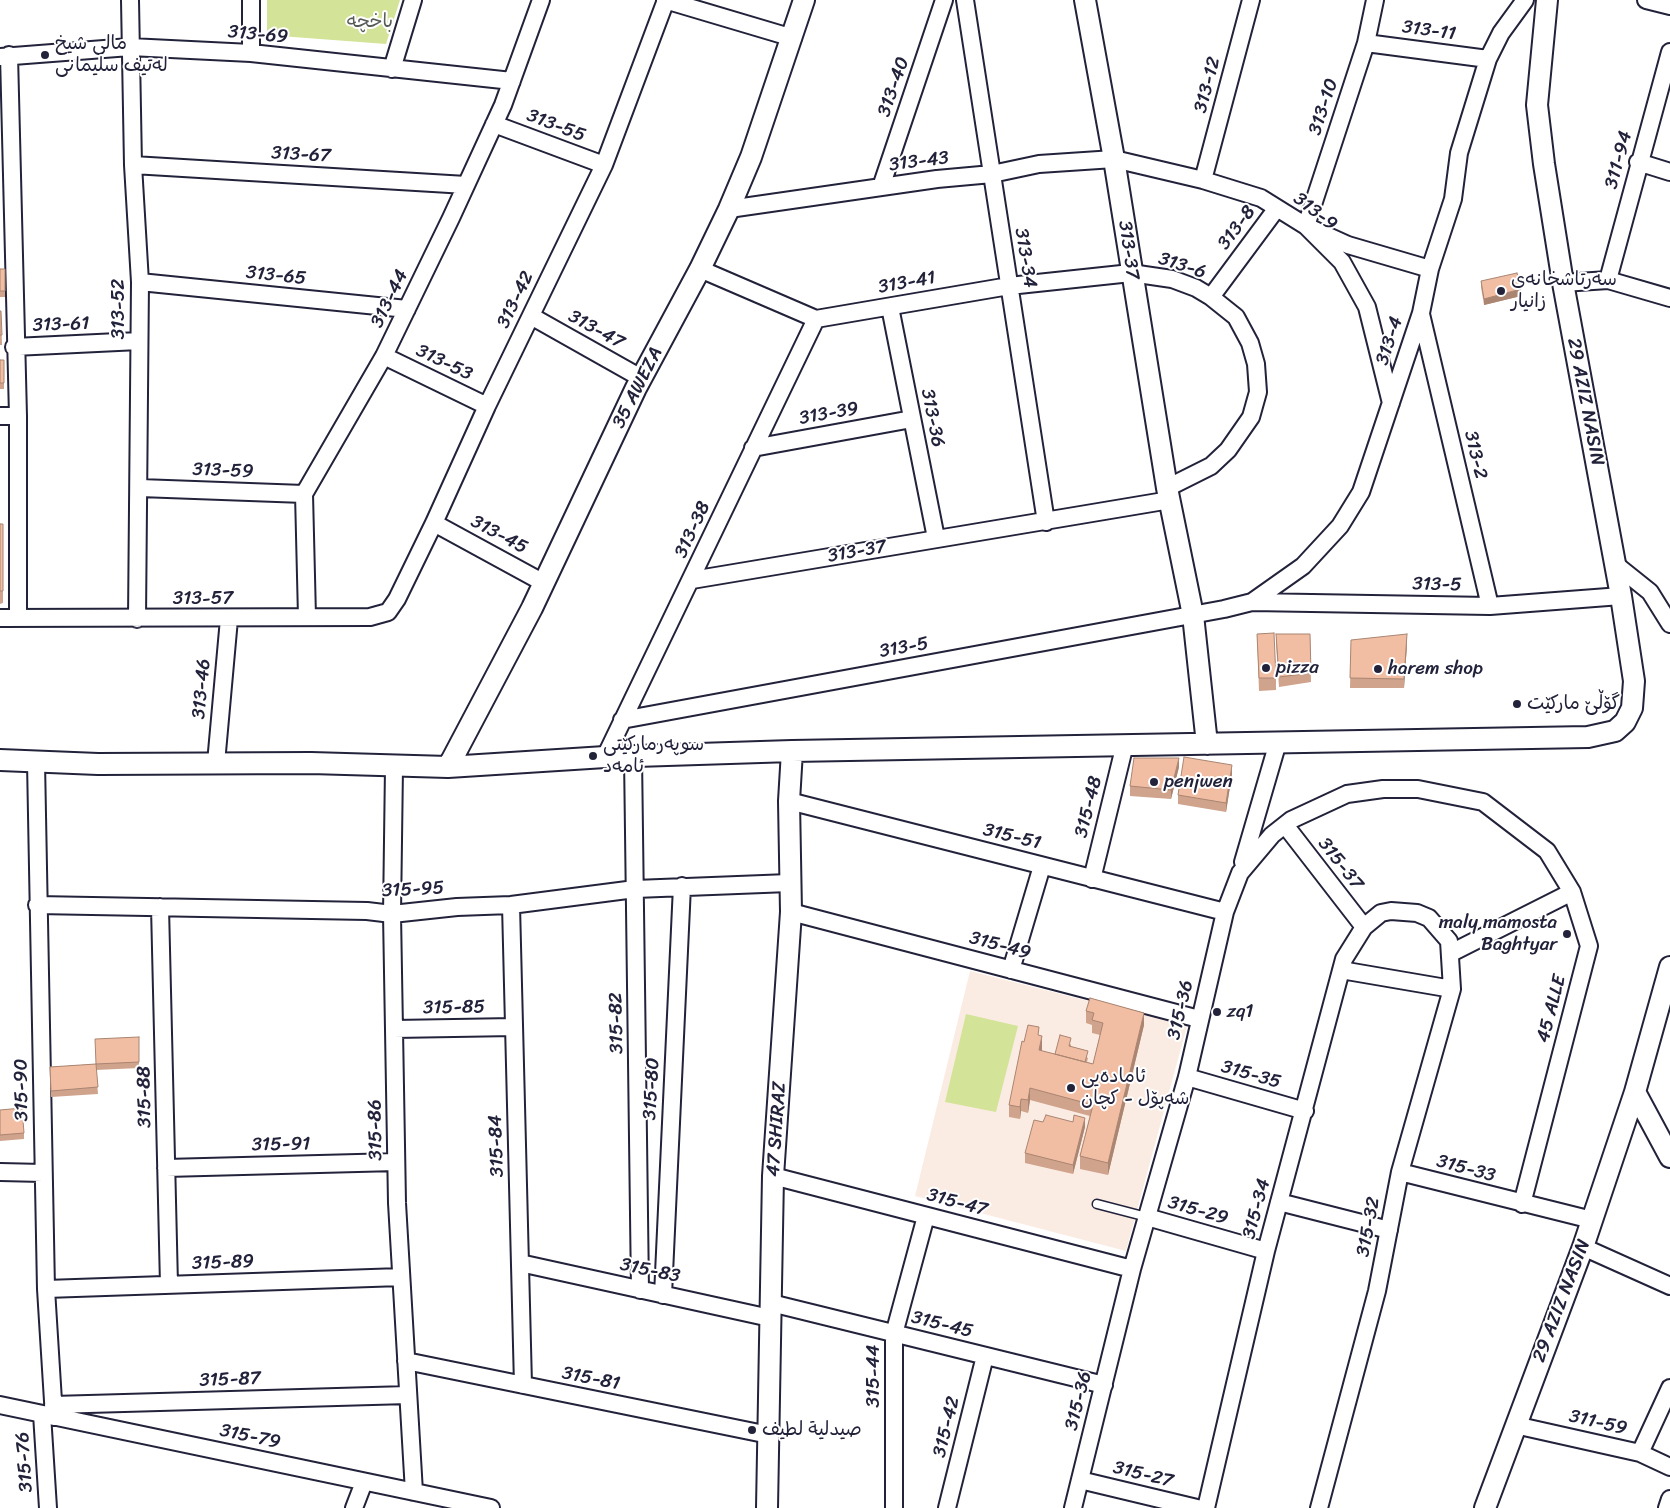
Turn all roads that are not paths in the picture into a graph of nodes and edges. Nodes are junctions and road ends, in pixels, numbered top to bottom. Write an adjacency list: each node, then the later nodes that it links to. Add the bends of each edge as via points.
1 (130, 0): 18 (street, 313-52)
2 (251, 0): 20 (street)
3 (413, 0): 23 (street)
4 (541, 0): 24 (street, 313-44)
5 (666, 0): 16 (street); 29 (street, 313-42)
6 (804, 0): 16 (street, 35 AWEZA)
7 (944, 0): 34 (street, 313-40)
8 (965, 0): 31 (street, 313-34)
9 (1085, 0): 26 (street, 313-37)
10 (1251, 0): 32 (street, 313-12)
11 (1375, 0): 17 (street, 313-10)
12 (1525, 0): 22 (street, 313-4, via 1501,33)
13 (1547, 0): 43 (street, 29 AZIZ NASIN, via 1536,105)
14 (1646, 0): 15 (street)
15 (1670, 6)
16 (793, 38): 36 (street, 35 AWEZA, via 752,156)
17 (1366, 43): 22 (street, 313-11); 37 (street, 313-10)
18 (130, 47): 20 (street, 313-69); 21 (street, 313-69); 28 (street, 313-52)
19 (1670, 52): 27 (street, 311-94)
20 (251, 53): 23 (street, 313-69)
21 (5, 56): 53 (street)
22 (1488, 59): 39 (street, 313-4, via 1459,153 1453,199)
23 (392, 69): 24 (street, 313-69)
24 (512, 81): 25 (street, 313-44)
25 (494, 124): 29 (street, 313-55); 33 (street, 313-44)
26 (1114, 160): 31 (street, 313-43, via 1039,164); 32 (street, 313-9); 40 (street, 313-37)
27 (1638, 162): 30 (street); 41 (street, 311-94)
28 (133, 165): 33 (street, 313-67); 42 (street, 313-52)
29 (604, 165): 50 (street, 313-42)
30 (1670, 172)
31 (992, 174): 34 (street, 313-43); 44 (street, 313-34)
32 (1203, 180): 35 (street, 313-9, via 1261,198)
33 (466, 185): 48 (street, 313-44)
34 (881, 187): 36 (street, 313-43)
35 (1277, 208): 37 (street, 313-9); 45 (street, 313-8)
36 (729, 209): 38 (street, 35 AWEZA)
37 (1306, 226): 39 (street, via 1348,245); 56 (street, 313-9, via 1342,262 1368,306)
38 (700, 269): 51 (street); 55 (street, 35 AWEZA)
39 (1430, 270): 49 (street, 313-4)
40 (1131, 273): 44 (street, 313-41); 45 (street, 313-6, via 1172,279); 64 (street, 313-37)
41 (1608, 280): 43 (street); 46 (street)
42 (140, 282): 48 (street, 313-65); 52 (street, 313-52)
43 (1563, 283): 68 (street, 29 AZIZ NASIN)
44 (1009, 286): 47 (street, 313-41); 65 (street, 313-34)
45 (1211, 297): 64 (street, 313-6, via 1236,318 1250,343 1256,364 1258,392 1251,417 1228,450 1211,466)
46 (1670, 298)
47 (890, 307): 51 (street, 313-41); 60 (street, 313-36)
48 (407, 309): 54 (street, 313-44)
49 (1421, 313): 56 (street, 313-4); 73 (street, 313-2)
50 (531, 316): 55 (street, 313-47); 57 (street, 313-42)
51 (816, 319): 61 (street, 313-38)
52 (139, 341): 53 (street, 313-61); 62 (street, 313-52)
53 (14, 346): 59 (street)
54 (384, 356): 57 (street, 313-53); 63 (street, 313-44)
55 (641, 378): 70 (street, 35 AWEZA)
56 (1391, 404): 72 (street, 313-4, via 1361,492 1340,526 1303,566)
57 (487, 406): 66 (street, 313-42)
58 (0, 416): 59 (street)
59 (18, 416): 78 (street)
60 (912, 419): 61 (street, 313-39); 67 (street, 313-36)
61 (753, 448): 69 (street, 313-38)
62 (140, 488): 63 (street, 313-59); 80 (street, 313-52)
63 (304, 494): 76 (street)
64 (1168, 494): 65 (street, 313-37); 75 (street, 313-37)
65 (1046, 522): 67 (street, 313-37)
66 (434, 523): 70 (street, 313-45); 74 (street, 313-42)
67 (936, 538): 69 (street, 313-37)
68 (1615, 564): 71 (street, 29 AZIZ NASIN); 81 (street, via 1650,592)
69 (692, 580): 82 (street, 313-38)
70 (544, 583): 93 (street, 35 AWEZA)
71 (1621, 596): 73 (street, 313-5); 83 (street, 29 AZIZ NASIN, via 1634,681 1632,708 1625,722 1615,731 1588,737)
72 (1252, 602): 73 (street, 313-5); 75 (street, 313-4)
73 (1490, 606)
74 (388, 612): 76 (street, 313-57, via 370,617)
75 (1193, 615): 82 (street, 313-5); 85 (street, 313-37)
76 (307, 617): 79 (street, 313-57)
77 (0, 618): 78 (street, 313-57)
78 (18, 618): 80 (street, 313-57)
79 (229, 618): 80 (street, 313-57); 91 (street, 313-46)
80 (137, 619)
81 (1670, 624)
82 (622, 720): 88 (street, 313-38)
83 (1278, 742): 85 (street, 29 AZIZ NASIN); 98 (street)
84 (1125, 744): 85 (street, 29 AZIZ NASIN); 86 (street, 29 AZIZ NASIN); 99 (street, 315-48)
85 (1207, 744)
86 (792, 751): 87 (street, 29 AZIZ NASIN); 94 (street, 47 SHIRAZ)
87 (633, 756): 88 (street, 29 AZIZ NASIN); 102 (street, 315-82)
88 (605, 757): 93 (street, 29 AZIZ NASIN)
89 (0, 760): 90 (street, 29 AZIZ NASIN)
90 (36, 762): 91 (street, 29 AZIZ NASIN); 104 (street, 315-90)
91 (216, 763): 92 (street, 29 AZIZ NASIN)
92 (394, 767): 93 (street, 29 AZIZ NASIN); 109 (street, 315-86)
93 (448, 767)
94 (789, 801): 97 (street, 315-51); 100 (street, 47 SHIRAZ)
95 (1483, 802): 96 (street, 315-36, via 1418,789 1383,789 1347,794 1309,810); 103 (street, 45 ALLE, via 1547,851)
96 (1285, 825): 98 (street, 315-36, via 1256,852); 110 (street, 315-37)
97 (1042, 866): 99 (street, 315-51); 113 (street)
98 (1240, 873): 108 (street, 315-36)
99 (1092, 879): 108 (street, 315-51)
100 (789, 883): 101 (street, 315-95); 107 (street, 47 SHIRAZ)
101 (682, 886): 102 (street, 315-95); 145 (street, 315-80)
102 (635, 889): 105 (street, 315-95); 144 (street, 315-82)
103 (1572, 892): 111 (street); 131 (street, 45 ALLE, via 1589,946)
104 (38, 905): 106 (street, 315-95); 127 (street, 315-90)
105 (511, 905): 109 (street, 315-95); 117 (street, 315-84)
106 (160, 907): 109 (street, 315-95); 124 (street, 315-88)
107 (791, 912): 113 (street, 315-49); 128 (street, 47 SHIRAZ)
108 (1225, 912): 116 (street, 315-36)
109 (392, 914): 118 (street, 315-86)
110 (1364, 927): 111 (street, via 1381,913 1417,913 1429,918 1440,929 1449,941); 114 (street, 315-34, via 1353,942)
111 (1451, 953): 115 (street, 315-32)
112 (1670, 969): 120 (street, 29 AZIZ NASIN)
113 (1011, 970): 116 (street, 315-49)
114 (1341, 970): 115 (street); 121 (street, 315-34)
115 (1452, 989): 126 (street, 315-32)
116 (1199, 1020): 119 (street, 315-36)
117 (514, 1026): 118 (street, 315-85); 138 (street, 315-84)
118 (394, 1029): 123 (street, 315-86)
119 (1187, 1077): 121 (street, 315-35); 133 (street, 315-36)
120 (1635, 1092): 122 (street); 134 (street, 29 AZIZ NASIN)
121 (1305, 1112): 129 (street, 315-34)
122 (1670, 1157)
123 (396, 1162): 124 (street, 315-91); 140 (street, 315-86)
124 (166, 1168): 141 (street, 315-88)
125 (0, 1172): 127 (street)
126 (1400, 1172): 131 (street, 315-33); 135 (street, 315-32)
127 (43, 1173): 143 (street, 315-90)
128 (773, 1176): 132 (street, 315-47); 146 (street, 47 SHIRAZ)
129 (1279, 1202): 135 (street); 137 (street, 315-34)
130 (1097, 1204): 133 (lane)
131 (1522, 1204): 134 (street, 315-33)
132 (926, 1216): 139 (street, 315-47); 147 (street, 315-44)
133 (1147, 1217): 137 (street, 315-29); 139 (street, 315-36)
134 (1592, 1220): 136 (street, 29 AZIZ NASIN)
135 (1389, 1230): 173 (street, 315-32, via 1377,1291)
136 (1583, 1247): 142 (street); 156 (street, 29 AZIZ NASIN)
137 (1266, 1250): 172 (street, 315-34)
138 (520, 1264): 144 (street, 315-83); 150 (street, 315-84)
139 (1132, 1269): 151 (street, 315-36)
140 (401, 1277): 141 (street, 315-89); 149 (street, 315-86)
141 (169, 1285): 143 (street, 315-89)
142 (1670, 1286)
143 (46, 1289): 155 (street, 315-90)
144 (640, 1290): 145 (street, 315-83)
145 (663, 1295): 146 (street, 315-83)
146 (771, 1311): 147 (street, 315-45); 157 (street, 47 SHIRAZ)
147 (894, 1334): 148 (street, 315-45); 168 (street, 315-44)
148 (985, 1356): 151 (street, 315-45); 169 (street, 315-42)
149 (406, 1361): 150 (street, 315-81); 153 (street, 315-86)
150 (523, 1385): 157 (street, 315-81)
151 (1104, 1385): 160 (street, 315-36)
152 (1670, 1388): 158 (street)
153 (408, 1395): 155 (street, 315-87); 162 (street, 315-86)
154 (0, 1406): 155 (street, 315-79)
155 (49, 1412): 161 (street, 315-79); 164 (street, 315-76)
156 (1516, 1425): 158 (street, 311-59); 174 (street, 29 AZIZ NASIN)
157 (768, 1435): 167 (street, 47 SHIRAZ)
158 (1640, 1453): 159 (street, 311-59)
159 (1670, 1467)
160 (1080, 1480): 170 (street, 315-36); 171 (street, 315-27)
161 (364, 1482): 162 (street, 315-79); 165 (street)
162 (414, 1492): 166 (street, 315-79)
163 (1670, 1499): 175 (street)
164 (48, 1508)
165 (354, 1508)
166 (487, 1508)
167 (767, 1508)
168 (894, 1508)
169 (947, 1508)
170 (1073, 1508)
171 (1197, 1508)
172 (1206, 1508)
173 (1319, 1508)
174 (1485, 1508)
175 (1667, 1508)

